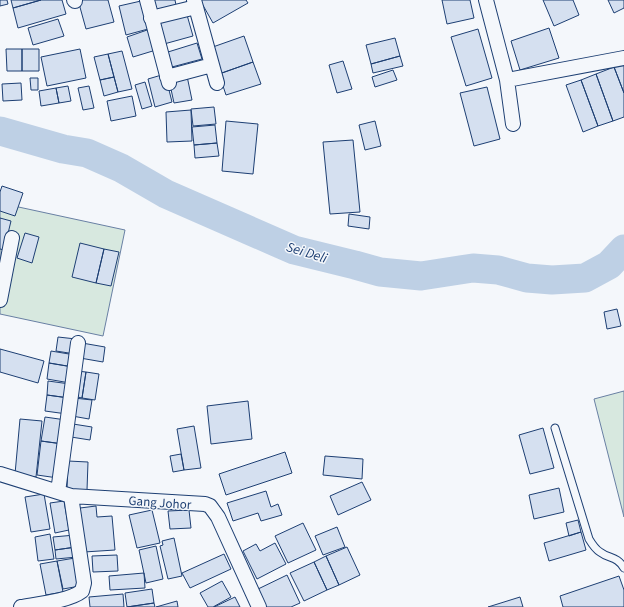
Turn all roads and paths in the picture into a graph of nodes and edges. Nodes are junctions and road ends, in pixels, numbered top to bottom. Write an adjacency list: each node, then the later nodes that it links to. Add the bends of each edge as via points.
1 (146, 0): 4 (street)
2 (486, 0): 7 (street)
3 (195, 4): 4 (street); 6 (street)
4 (152, 18): 6 (street, via 168,80)
5 (624, 58): 7 (street)
6 (212, 65): 8 (street)
7 (507, 80): 9 (street)
8 (218, 83)
9 (513, 124)
10 (12, 238): 11 (street)
11 (0, 300)
12 (78, 343): 15 (street)
13 (555, 428): 16 (lane, via 589,539 600,553 617,560)
14 (0, 474): 15 (street, Gang Johor)
15 (64, 494): 17 (street, via 84,583 81,592); 19 (street, Gang Johor, via 210,506 218,517)
16 (624, 568)
17 (56, 604): 18 (street)
18 (21, 607)
19 (258, 607)

